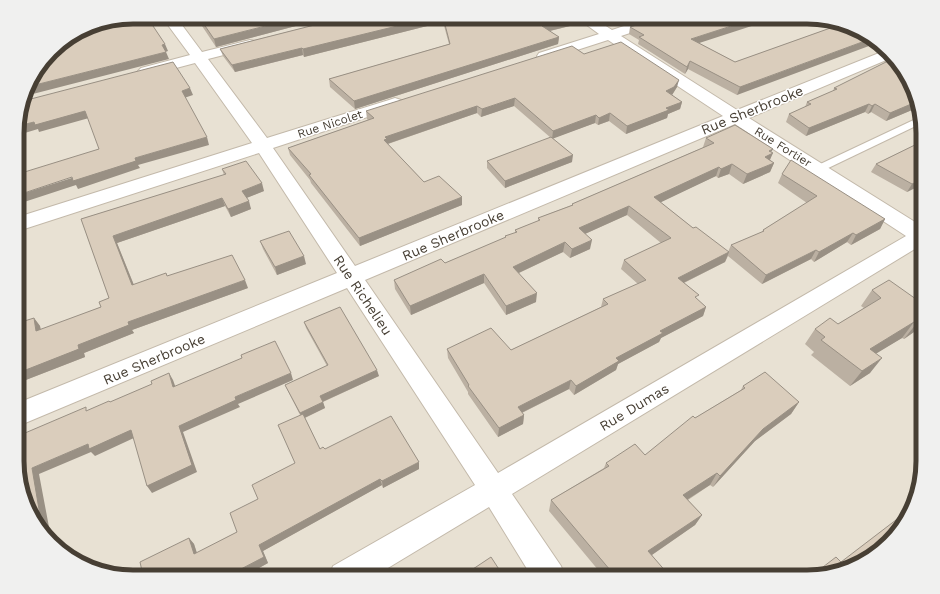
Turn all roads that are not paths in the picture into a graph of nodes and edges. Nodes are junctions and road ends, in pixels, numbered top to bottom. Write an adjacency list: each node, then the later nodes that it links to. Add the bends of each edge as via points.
1 (174, 24): 7 (street, Rue Richelieu)
2 (594, 24): 4 (street, Rue Fortier)
3 (643, 24): 4 (street)
4 (610, 35): 8 (street); 11 (street, Rue Fortier)
5 (264, 40): 7 (street)
6 (884, 56): 11 (street, Rue Sherbrooke)
7 (198, 57): 9 (street); 13 (street, Rue Richelieu)
8 (532, 59)
9 (130, 75)
10 (413, 98): 13 (street, Rue Nicolet)
11 (736, 117): 14 (street, Rue Fortier); 18 (street, Rue Sherbrooke)
12 (916, 123): 14 (lane)
13 (262, 146): 15 (street, Rue Nicolet); 18 (street, Rue Richelieu)
14 (818, 169): 16 (street, Rue Fortier)
15 (24, 222)
16 (916, 232)
17 (916, 240): 20 (street, Rue Dumas)
18 (351, 277): 19 (street, Rue Sherbrooke); 20 (street, Rue Richelieu)
19 (24, 413)
20 (494, 490): 21 (street, Rue Dumas); 22 (street, Rue Richelieu)
21 (356, 570)
22 (545, 570)

